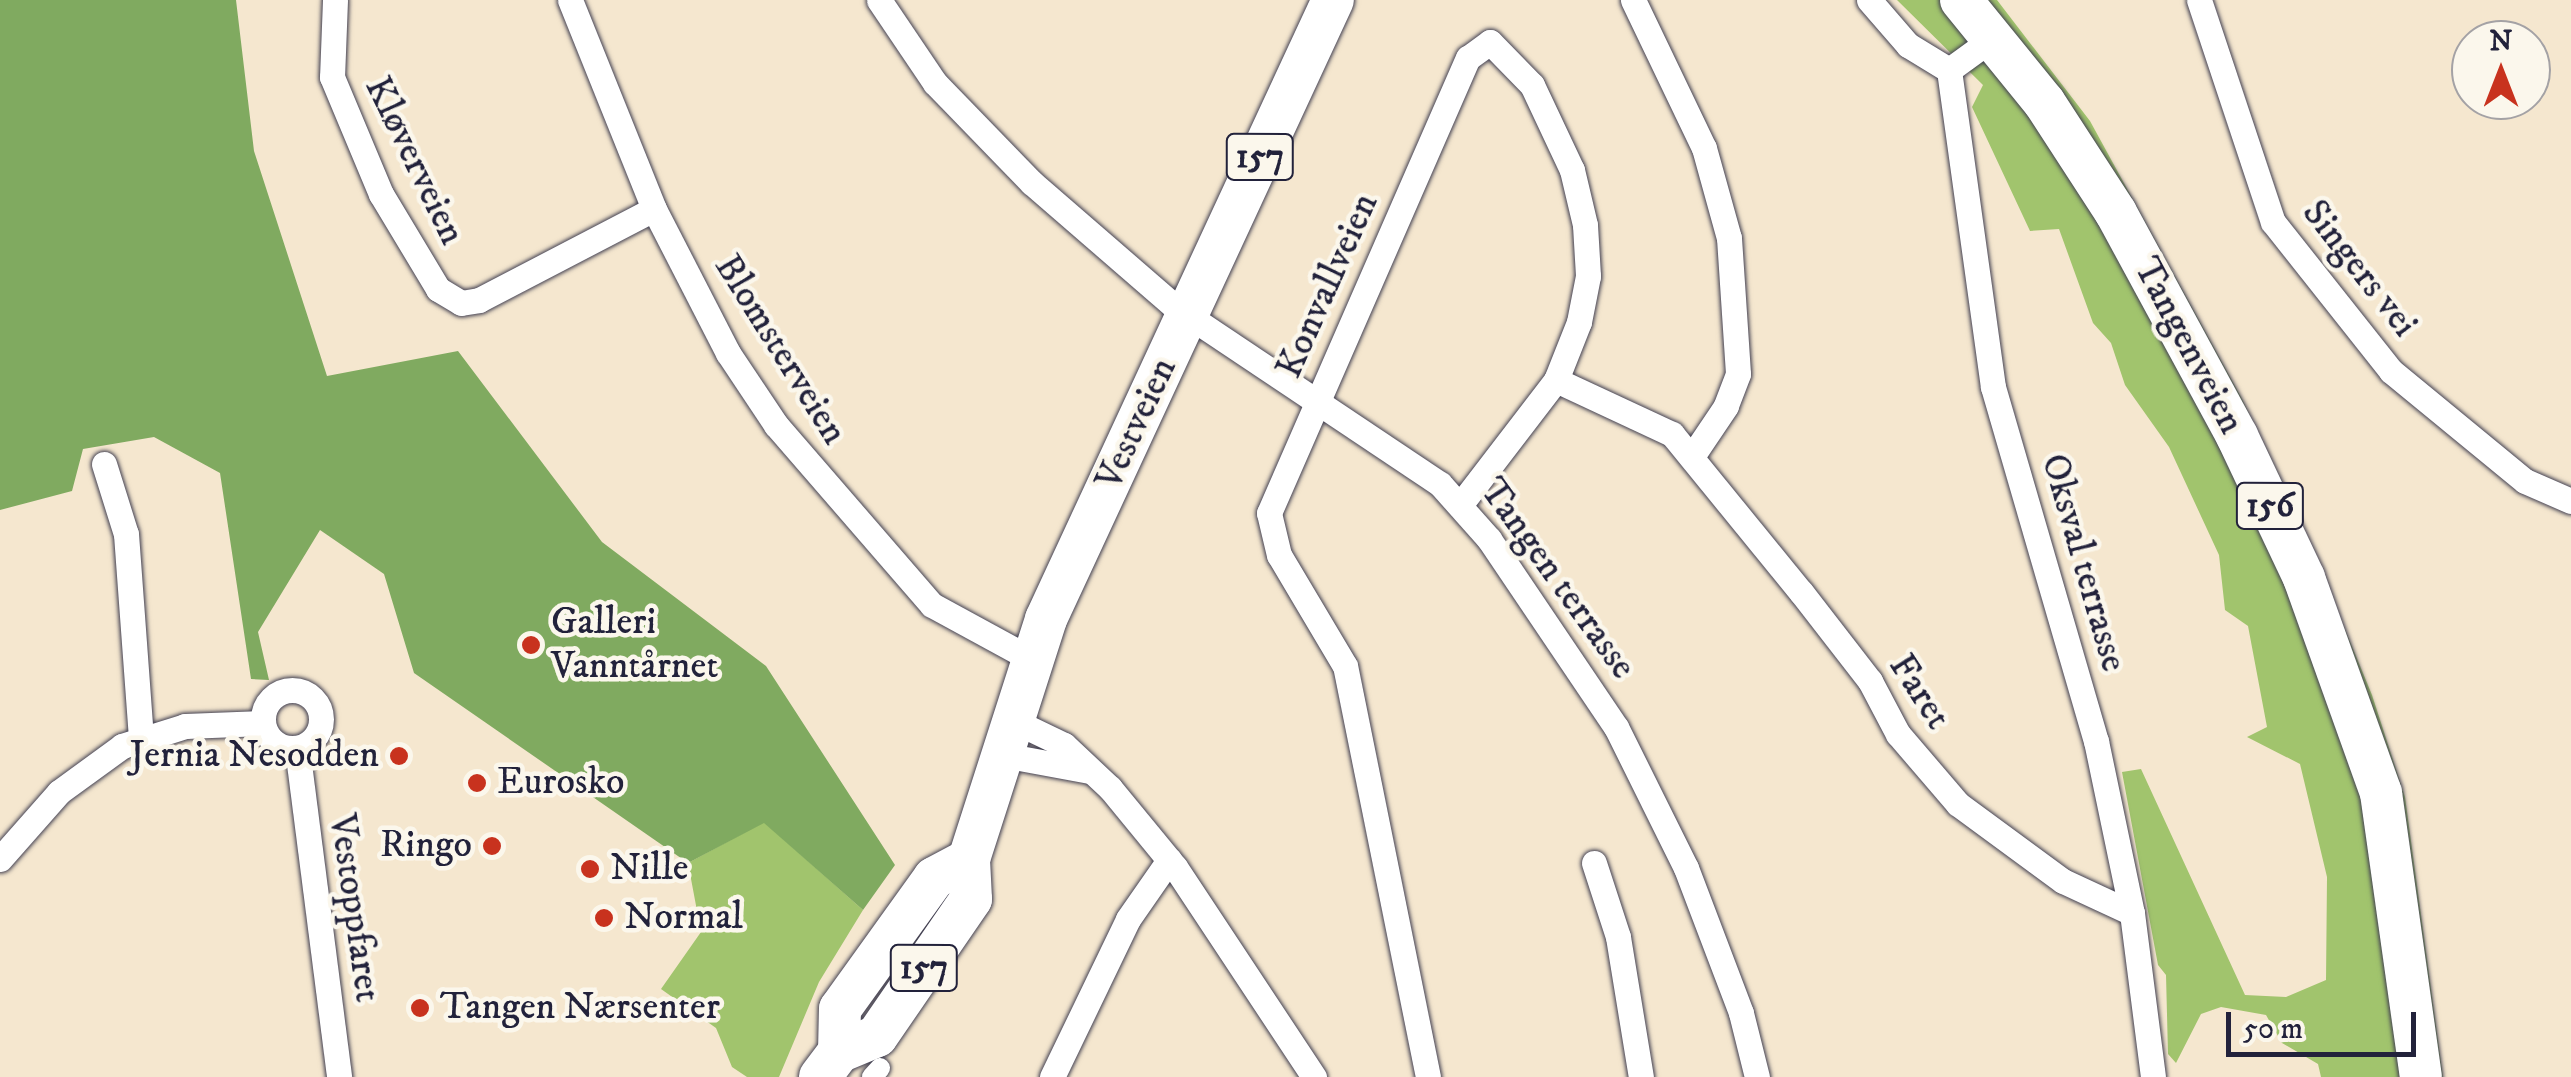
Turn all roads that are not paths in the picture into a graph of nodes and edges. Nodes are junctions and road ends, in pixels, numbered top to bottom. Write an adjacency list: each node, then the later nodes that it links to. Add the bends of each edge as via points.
1 (335, 0): 11 (street, Kløverveien, via 332,77 381,194 438,289 462,304 479,300)
2 (570, 0): 11 (street, Blomsterveien)
3 (879, 0): 12 (street, Tangen terrasse, via 935,82 1018,169)
4 (1333, 0): 12 (main road, Vestveien / 157)
5 (1633, 0): 15 (street, via 1704,148 1728,238 1738,374 1726,406)
6 (1869, 0): 10 (street, via 1908,44)
7 (1961, 0): 9 (main road, Tangenveien / 156)
8 (2199, 0): 17 (street, Singers vei, via 2272,222 2392,372 2525,481)
9 (1993, 38): 10 (street); 37 (main road, Tangenveien / 156, via 2076,146 2116,214 2237,436 2304,578 2381,793)
10 (1949, 70): 28 (street, Oksval terrasse, via 1993,386 2096,741)
11 (654, 209): 19 (street, Blomsterveien, via 728,353 826,489 948,619)
12 (1188, 315): 14 (street, Tangen terrasse); 19 (main road, Vestveien / 157)
13 (1556, 380): 14 (street, Konvallveien, via 1585,296 1582,204 1532,85 1490,42 1468,58); 15 (street, Faret, via 1672,434); 18 (street, Konvallveien)
14 (1318, 398): 18 (street, Tangen terrasse); 33 (street, Konvallveien, via 1272,497 1271,536 1346,666)
15 (1693, 454): 28 (street, Faret, via 1870,681 1898,734 1934,779 2007,845)
16 (104, 464): 22 (street, via 126,534)
17 (2571, 501)
18 (1460, 505): 35 (street, Tangen terrasse, via 1535,600 1616,727 1686,868 1741,1013)
19 (1031, 659): 21 (main road, Vestveien / 157)
20 (263, 723): 22 (street, via 185,726); 23 (street, via 272,740); 23 (street, via 273,697 290,690 308,694 322,723 314,740)
21 (1006, 737): 24 (street); 24 (street, via 1064,745); 29 (main road, Vestveien / 157, via 969,859 934,878 840,1010)
22 (142, 738): 25 (street, via 60,792)
23 (297, 748): 30 (street, Vestoppfaret)
24 (1090, 771): 26 (street)
25 (0, 859)
26 (1169, 860): 31 (street, via 1128,918); 32 (street)
27 (1594, 863): 34 (street, via 1618,937)
28 (2132, 913): 36 (street, Oksval terrasse)
29 (853, 1068)
30 (339, 1077)
31 (1052, 1077)
32 (1314, 1077)
33 (1428, 1077)
34 (1640, 1077)
35 (1757, 1077)
36 (2153, 1077)
37 (2421, 1077)

